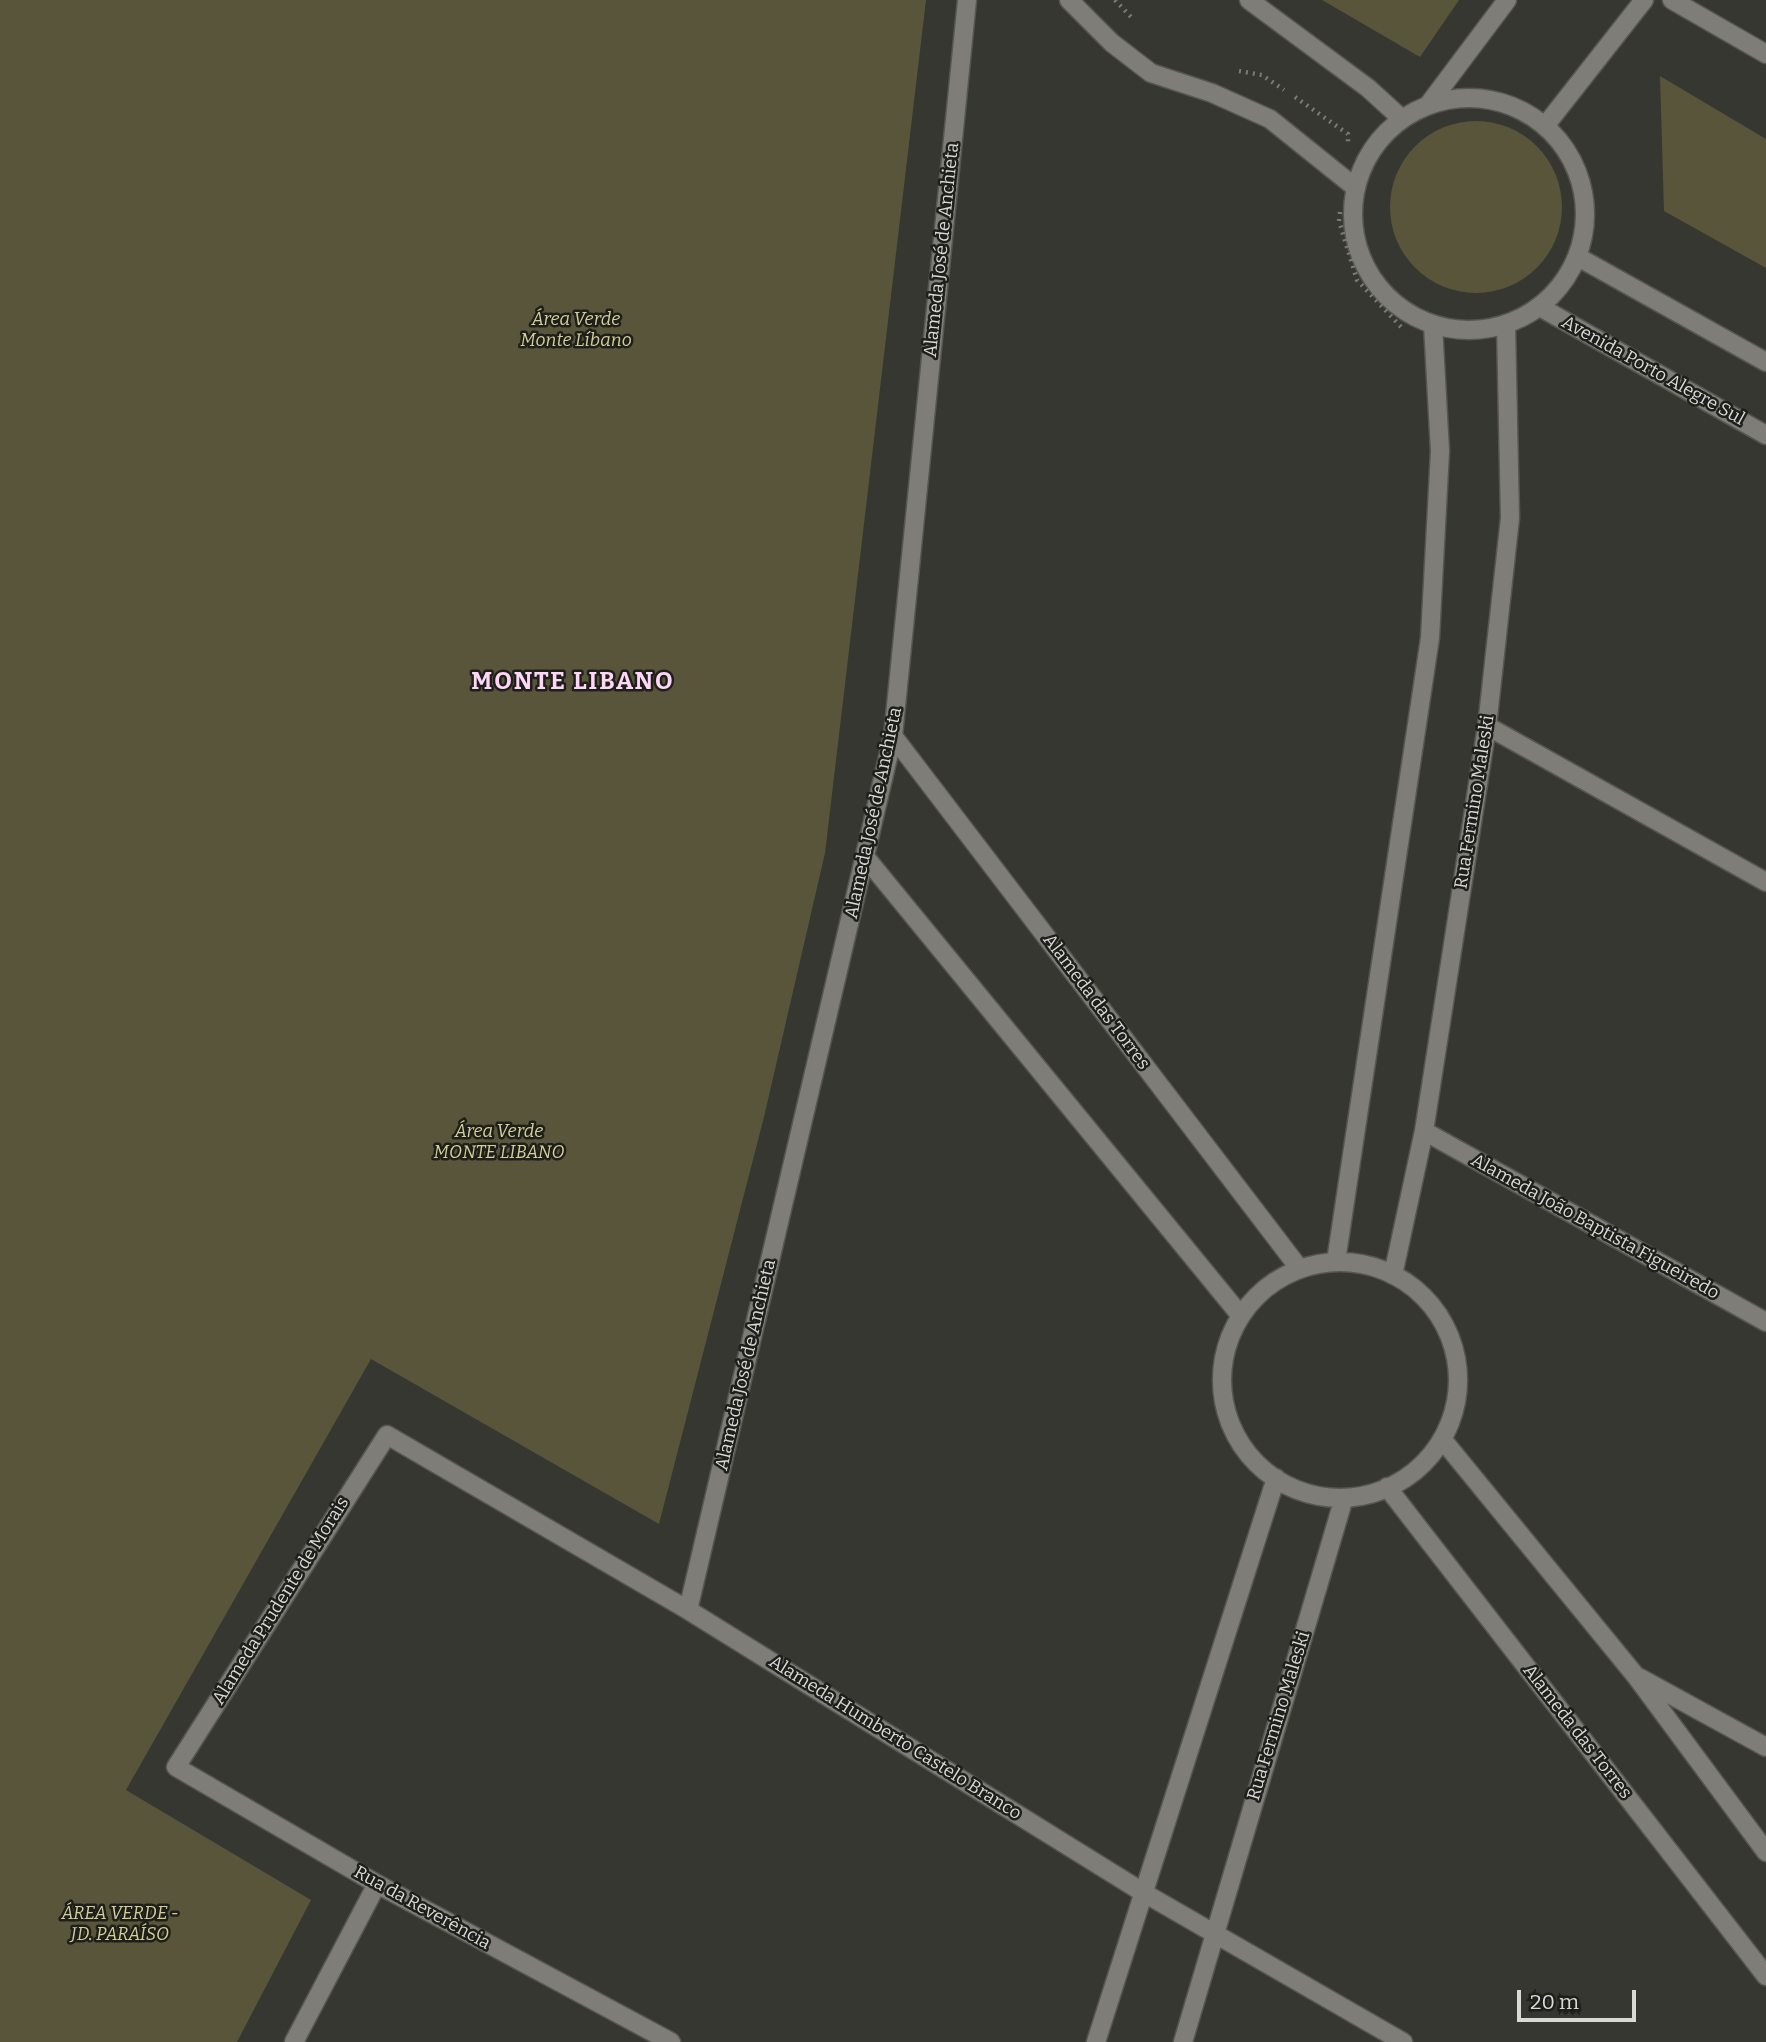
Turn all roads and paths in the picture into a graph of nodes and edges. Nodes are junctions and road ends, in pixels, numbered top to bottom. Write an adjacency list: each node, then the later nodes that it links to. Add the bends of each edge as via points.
1 (967, 0): 22 (street, Alameda José de Anchieta)
2 (1069, 0): 14 (street, via 1150,73 1212,93 1270,119)
3 (1115, 0): 8 (path)
4 (1249, 0): 12 (street, via 1368,88)
5 (1507, 0): 11 (street)
6 (1644, 0): 13 (street)
7 (1672, 0): 9 (street)
8 (1138, 27)
9 (1766, 54)
10 (1236, 70): 14 (path, via 1262,75 1348,134)
11 (1429, 104): 12 (street); 13 (street, via 1490,99 1520,109)
12 (1402, 119): 14 (street, via 1379,140)
13 (1545, 126): 15 (street, via 1568,153 1582,186 1586,222)
14 (1351, 184): 18 (street, via 1355,232 1364,263 1381,290); 18 (path, via 1339,220 1357,280 1411,337)
15 (1578, 257): 16 (street, via 1562,285); 19 (street)
16 (1540, 307): 17 (street); 20 (street, Avenida Porto Alegre Sul)
17 (1506, 325): 18 (street); 21 (street, Rua Fermino Maleski, via 1510,519)
18 (1434, 332): 26 (street, via 1440,451 1430,638)
19 (1766, 362)
20 (1766, 435)
21 (1487, 726): 24 (street); 25 (street, Rua Fermino Maleski)
22 (894, 736): 23 (street, Alameda José de Anchieta); 27 (street, Alameda das Torres)
23 (866, 858): 29 (street); 36 (street, Alameda José de Anchieta)
24 (1766, 882)
25 (1424, 1131): 28 (street, Rua Fermino Maleski); 30 (street, Alameda João Baptista Figueiredo)
26 (1336, 1261): 27 (street); 28 (street, via 1374,1266)
27 (1299, 1268): 29 (street, via 1266,1287)
28 (1393, 1275): 32 (street, via 1435,1310 1453,1343 1459,1381 1453,1419)
29 (1241, 1316): 33 (street, via 1226,1350 1223,1391 1233,1430 1256,1463)
30 (1766, 1322)
31 (387, 1435): 36 (street, Alameda Humberto Castelo Branco); 39 (street, Alameda Prudente de Morais)
32 (1441, 1439): 34 (street, via 1405,1480); 37 (street)
33 (1276, 1478): 35 (street, via 1328,1499); 42 (street)
34 (1387, 1487): 35 (street, via 1368,1496); 44 (street, Alameda das Torres)
35 (1344, 1498): 43 (street, Rua Fermino Maleski)
36 (688, 1610): 42 (street, Alameda Humberto Castelo Branco)
37 (1635, 1675): 38 (street); 40 (street)
38 (1766, 1747)
39 (176, 1767): 41 (street, Rua da Reverência)
40 (1766, 1852)
41 (377, 1884): 45 (street); 46 (street, Rua da Reverência)
42 (1144, 1893): 43 (street, Alameda Humberto Castelo Branco); 47 (street)
43 (1214, 1934): 48 (street, Rua Fermino Maleski); 49 (street, Alameda Humberto Castelo Branco)
44 (1766, 1976)
45 (294, 2042)
46 (671, 2042)
47 (1096, 2042)
48 (1183, 2042)
49 (1403, 2042)

